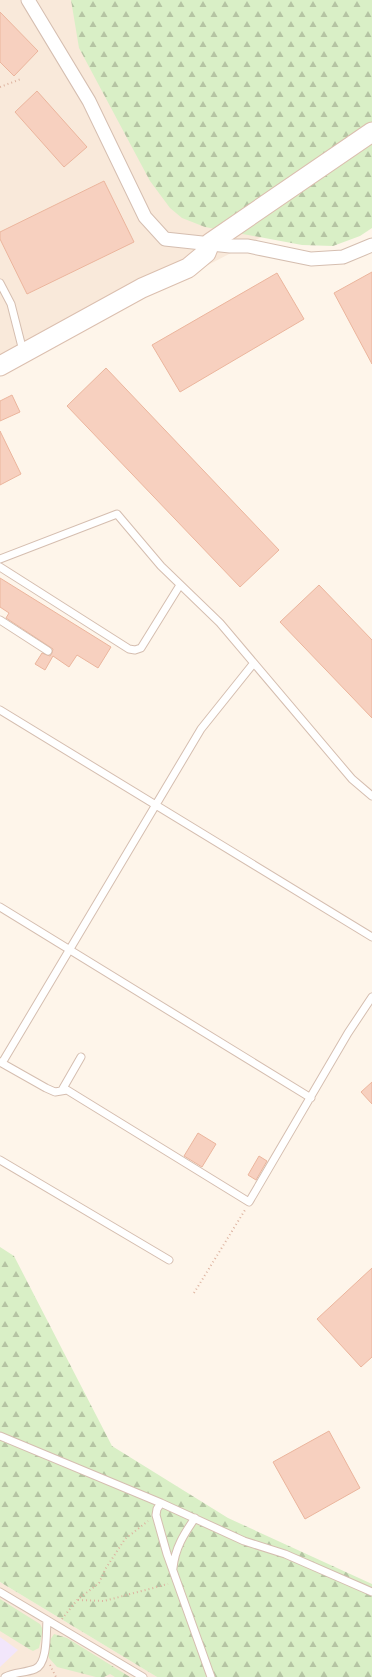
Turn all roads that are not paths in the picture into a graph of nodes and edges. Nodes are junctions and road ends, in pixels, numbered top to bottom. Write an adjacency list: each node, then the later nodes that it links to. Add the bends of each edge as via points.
1 (28, 0): 3 (street, via 89,101 145,217 165,239)
2 (372, 132): 3 (main road)
3 (210, 243): 4 (street, via 275,250 298,257 317,259 343,257); 6 (main road, via 206,253 188,268 142,288)
4 (372, 246)
5 (0, 283): 6 (lane, via 11,304)
6 (24, 353): 7 (main road)
7 (0, 366)
8 (0, 558): 10 (lane, via 117,514 161,566)
9 (0, 566): 10 (lane, via 134,650 142,648)
10 (180, 584): 13 (lane, via 215,618)
11 (0, 620): 12 (lane)
12 (48, 651)
13 (253, 664): 15 (lane, via 352,779); 16 (lane, via 201,729)
14 (0, 710): 16 (lane)
15 (372, 796)
16 (156, 803): 18 (lane); 19 (lane)
17 (0, 907): 19 (lane)
18 (372, 937)
19 (70, 949): 22 (lane); 24 (lane)
20 (372, 997): 24 (lane)
21 (81, 1058): 23 (lane)
22 (1, 1062): 23 (lane, via 46,1088 55,1092)
23 (62, 1090): 24 (lane, via 67,1090 249,1202)
24 (311, 1098)
25 (0, 1160): 26 (lane)
26 (169, 1260)
27 (0, 1436): 28 (lane)
28 (162, 1503): 29 (lane); 30 (lane, via 156,1515)
29 (195, 1518): 30 (lane, via 175,1553); 32 (lane, via 244,1541 285,1554)
30 (173, 1570): 36 (lane)
31 (0, 1592): 33 (lane)
32 (372, 1592)
33 (47, 1620): 34 (lane, via 44,1658 40,1666); 35 (lane)
34 (5, 1677)
35 (143, 1677)
36 (211, 1677)

